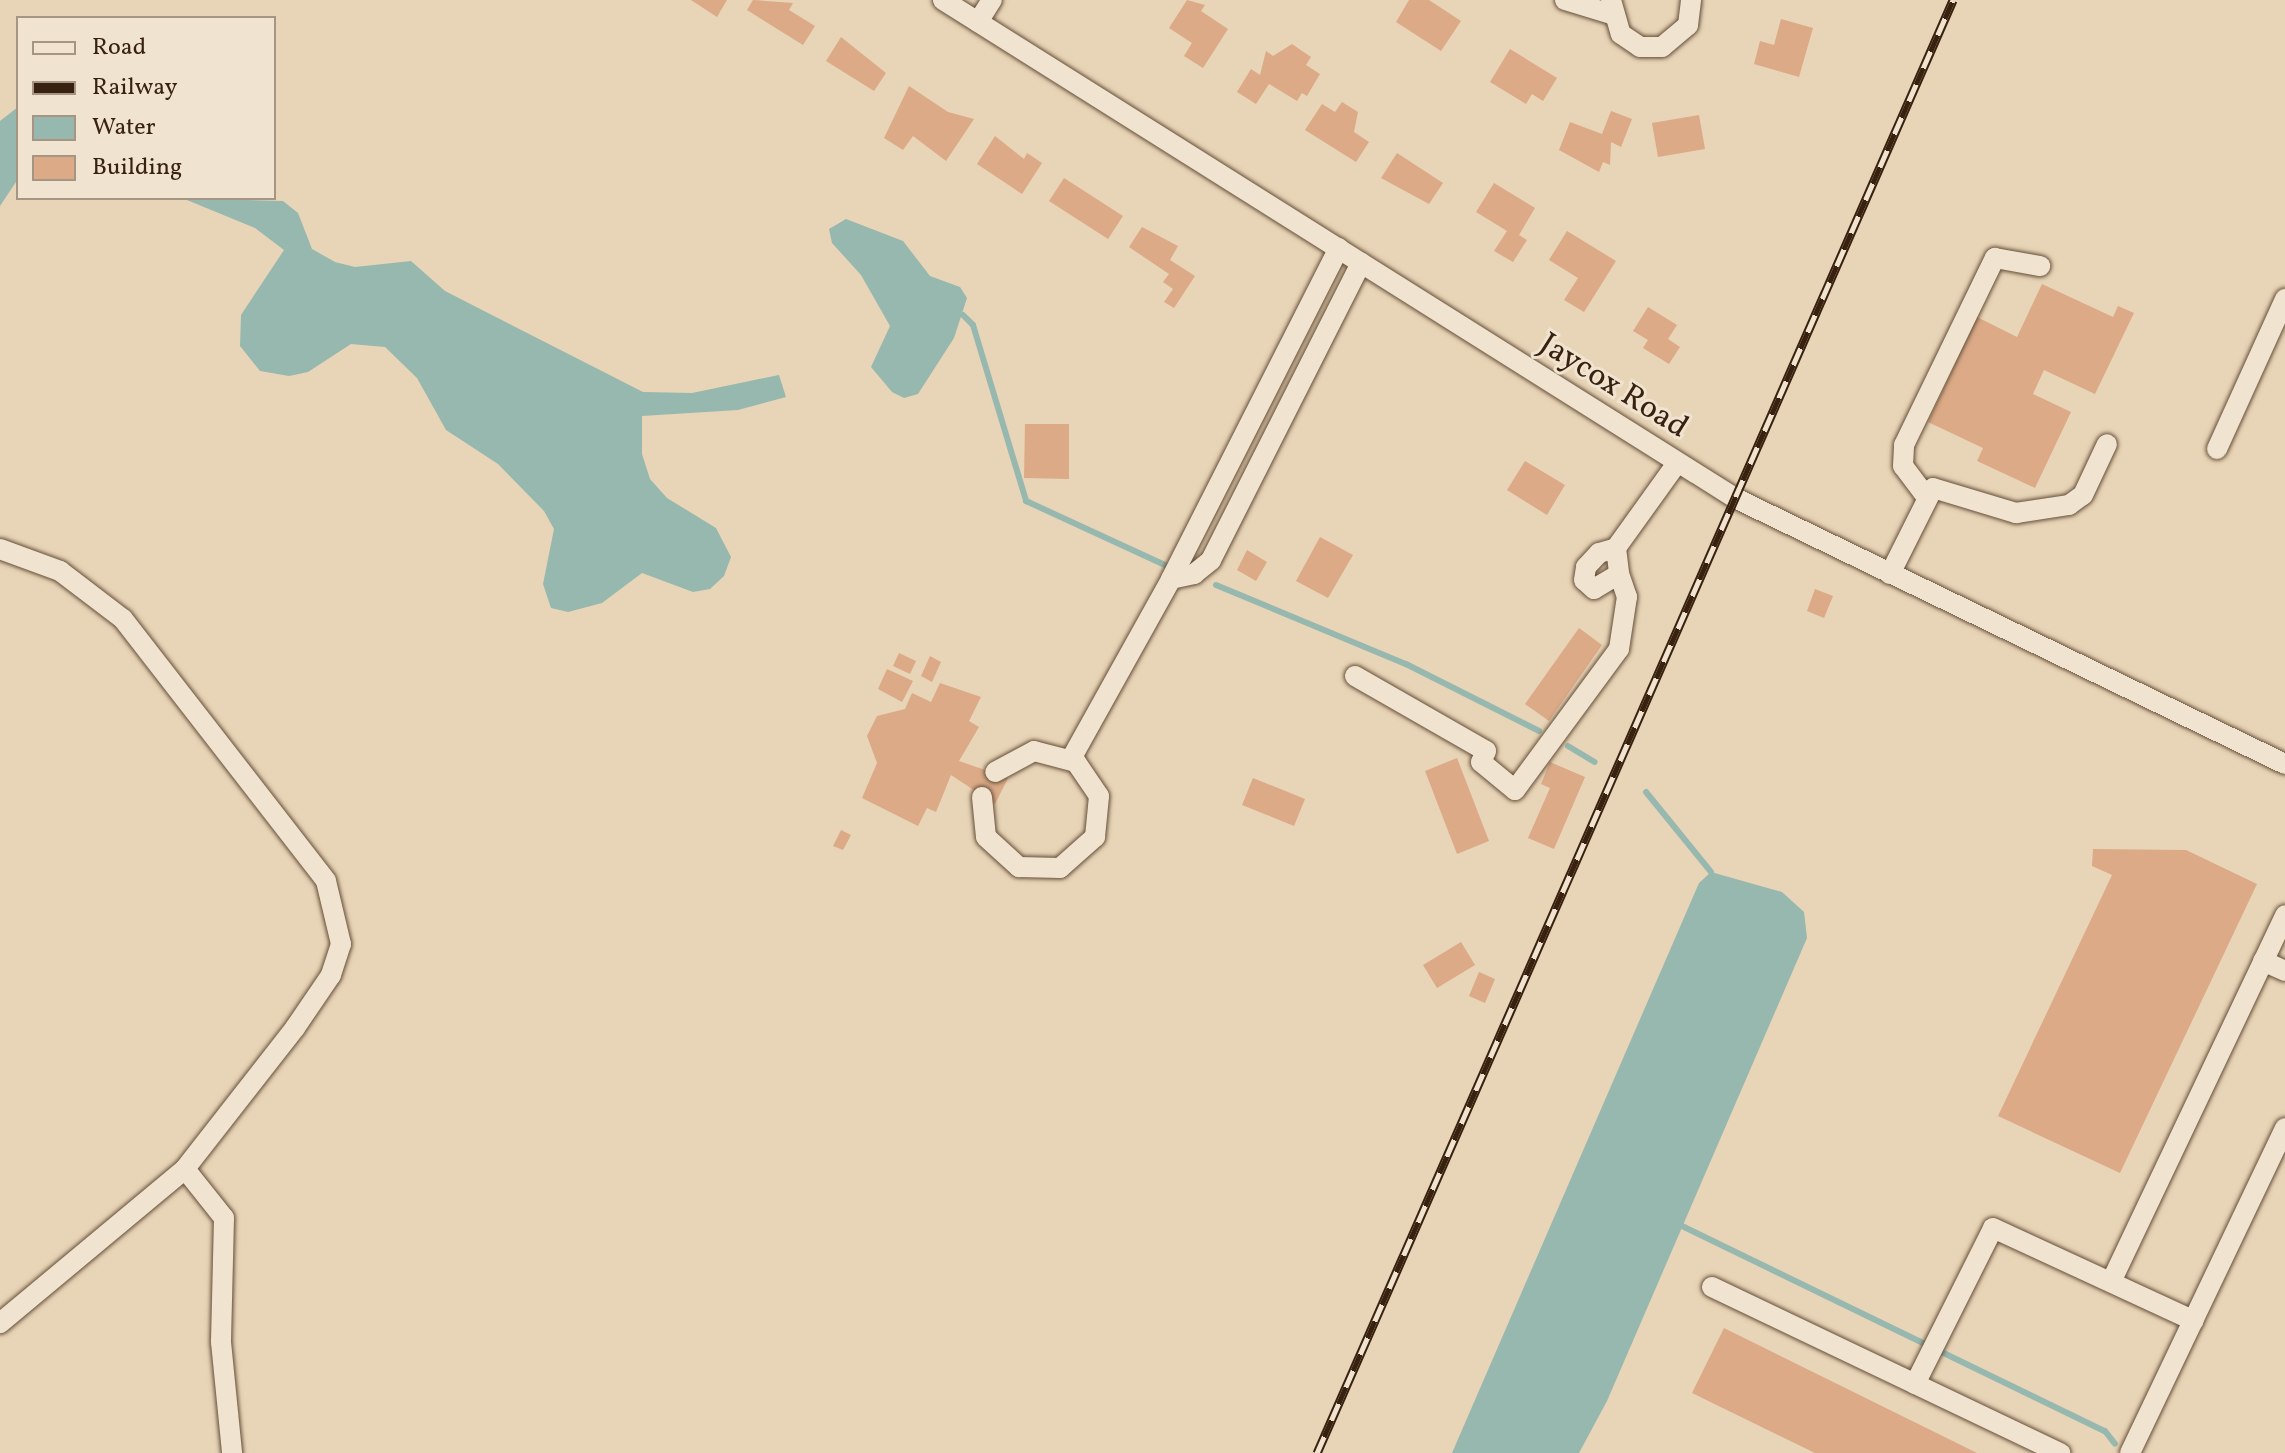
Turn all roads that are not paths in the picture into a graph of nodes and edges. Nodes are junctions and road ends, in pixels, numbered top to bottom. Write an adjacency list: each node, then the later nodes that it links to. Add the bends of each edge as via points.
1 (943, 0): 6 (street, Jaycox Road)
2 (992, 0): 6 (street)
3 (1565, 0): 5 (street)
4 (1691, 0): 5 (street, via 1688,25 1662,47 1640,47 1621,34)
5 (1611, 7)
6 (978, 22): 7 (street, Jaycox Road)
7 (1339, 248): 8 (street, Jaycox Road); 19 (street)
8 (1361, 263): 13 (street, Jaycox Road); 19 (street, via 1211,560 1194,574)
9 (2040, 266): 14 (street, via 1995,258 1904,445 1903,466)
10 (2285, 299): 12 (street)
11 (2107, 444): 14 (street, via 2083,495 2069,505 2016,513 1944,487)
12 (2217, 449)
13 (1677, 463): 15 (street); 18 (street, Jaycox Road)
14 (1925, 495): 18 (street)
15 (1616, 548): 17 (street); 17 (street, via 1599,553 1584,580 1594,589)
16 (0, 549): 29 (street, via 60,571 123,619 326,881 340,921 341,944 331,975)
17 (1619, 574): 20 (street, via 1627,597 1619,649 1515,790 1481,762 1486,751)
18 (1890, 574): 22 (street, Jaycox Road)
19 (1171, 579): 21 (street)
20 (1355, 676)
21 (1071, 759): 23 (street, via 1029,752); 24 (street, via 1095,785 1101,814 1092,842 1065,866 1036,871 1003,858 984,832)
22 (2285, 764)
23 (995, 772)
24 (982, 797)
25 (2285, 915): 26 (street)
26 (2263, 961): 27 (street); 30 (street)
27 (2285, 971)
28 (2285, 1128): 32 (street)
29 (185, 1169): 33 (street); 35 (street, via 224,1218 221,1342)
30 (2111, 1282): 32 (street); 34 (street, via 1993,1228)
31 (1712, 1287): 34 (street)
32 (2194, 1321): 37 (street)
33 (0, 1323)
34 (1915, 1384): 36 (street)
35 (232, 1453)
36 (2060, 1453)
37 (2130, 1453)

